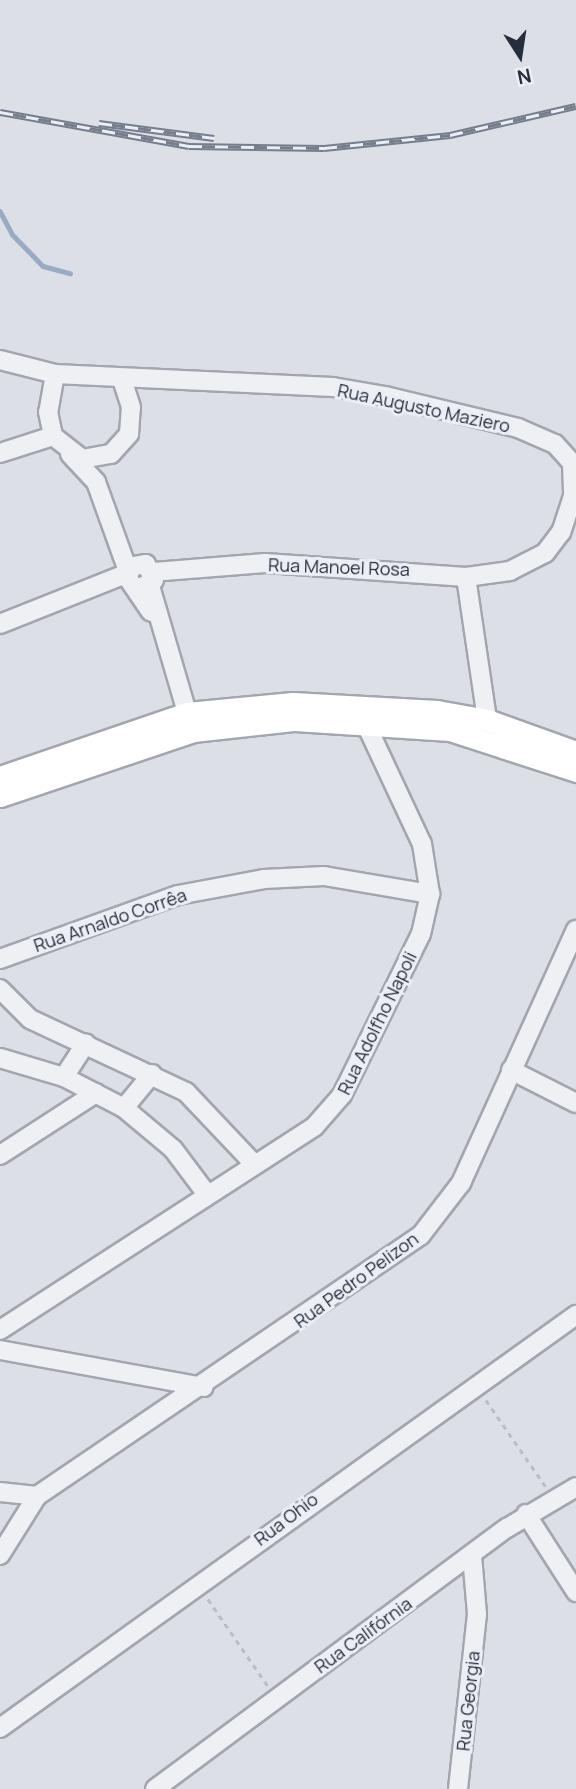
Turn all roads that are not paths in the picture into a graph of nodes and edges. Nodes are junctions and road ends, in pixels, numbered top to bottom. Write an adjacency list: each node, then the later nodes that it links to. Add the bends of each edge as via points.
1 (0, 360): 2 (street, Rua Augusto Maziero)
2 (55, 374): 3 (street, Rua Augusto Maziero); 4 (street, via 48,412)
3 (122, 380): 7 (street, via 132,421); 9 (street, Rua Augusto Maziero, via 333,387 518,428 555,444 574,477 561,532 529,564)
4 (53, 436): 5 (street); 6 (street)
5 (0, 453)
6 (68, 453): 7 (street, via 90,459); 8 (street)
7 (111, 454): 8 (street, via 98,467)
8 (96, 482): 10 (street)
9 (466, 577): 10 (street, Rua Manoel Rosa, via 313,563 212,567); 13 (street)
10 (141, 578): 11 (street, Rua Manoel Rosa); 14 (street)
11 (0, 624)
12 (364, 720): 14 (main road); 16 (main road, via 488,739); 19 (street, Rua Adolfho Napoli, via 422,844)
13 (487, 720): 14 (main road, via 359,704); 15 (main road)
14 (190, 722): 17 (main road); 18 (main road)
15 (576, 752)
16 (576, 771)
17 (0, 777)
18 (0, 796)
19 (430, 894): 21 (street, Rua Arnaldo Corrêa, via 324,876 264,879 178,895); 32 (street, Rua Adolfho Napoli, via 421,934 342,1095 314,1127)
20 (576, 930): 25 (street, Rua Pedro Pelizon)
21 (0, 958)
22 (0, 989): 23 (street, via 16,1011)
23 (86, 1043): 26 (street); 27 (street)
24 (0, 1058): 27 (street)
25 (510, 1070): 29 (street); 37 (street, Rua Pedro Pelizon, via 461,1182 421,1235)
26 (152, 1074): 30 (street); 32 (street, via 209,1111)
27 (64, 1077): 28 (street)
28 (96, 1093): 30 (street); 31 (street)
29 (576, 1103)
30 (124, 1108): 33 (street, via 173,1149)
31 (0, 1155)
32 (254, 1164): 33 (street, Rua Adolfho Napoli)
33 (206, 1193): 35 (street, Rua Adolfho Napoli)
34 (576, 1315): 47 (street, Rua Ohio)
35 (0, 1331)
36 (0, 1350): 37 (street)
37 (204, 1387): 40 (street, Rua Pedro Pelizon)
38 (576, 1487): 41 (street, Rua Califórnia)
39 (0, 1492): 40 (street)
40 (37, 1496): 42 (street)
41 (526, 1514): 43 (street, Rua Califórnia); 45 (street)
42 (0, 1555)
43 (472, 1556): 44 (street, Rua Califórnia); 46 (street, Rua Georgia)
44 (454, 1569): 46 (street); 48 (street, Rua Califórnia)
45 (576, 1592)
46 (477, 1614): 49 (street, Rua Georgia)
47 (0, 1728)
48 (155, 1789)
49 (458, 1789)

